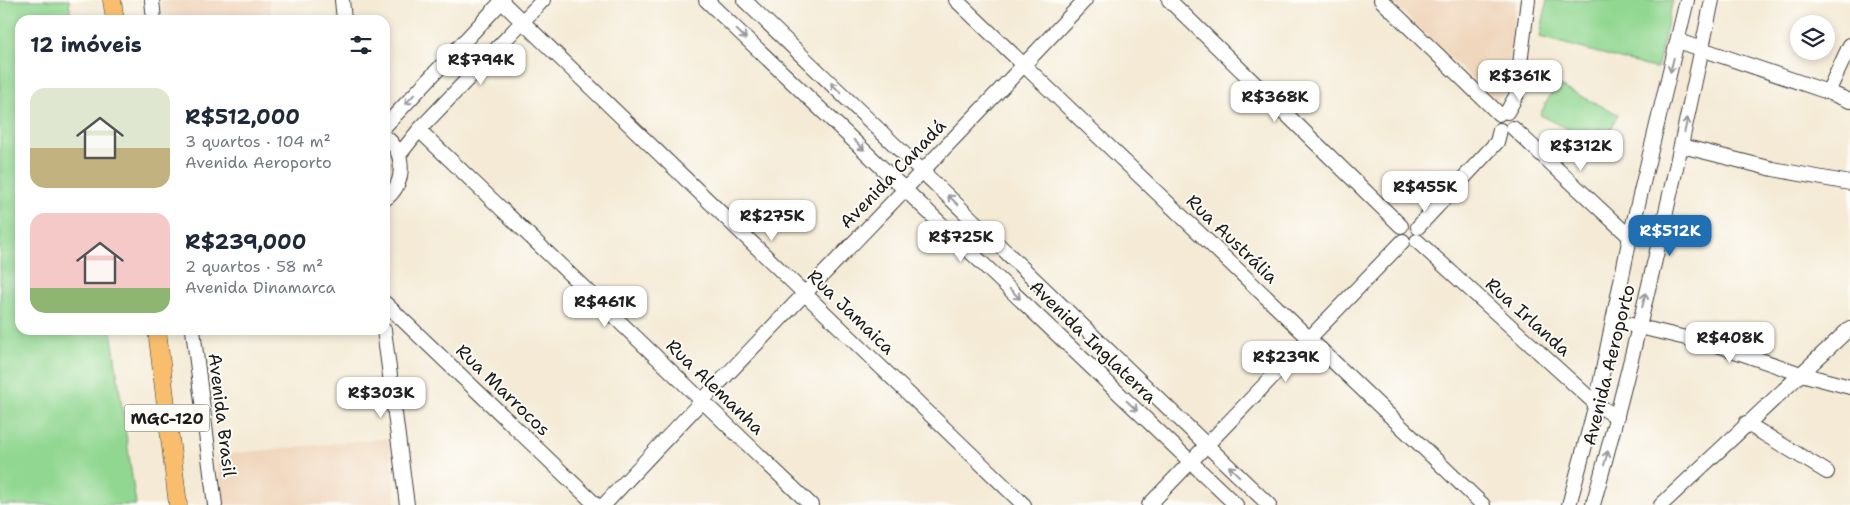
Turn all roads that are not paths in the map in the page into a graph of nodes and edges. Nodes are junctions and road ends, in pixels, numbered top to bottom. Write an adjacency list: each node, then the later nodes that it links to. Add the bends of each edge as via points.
1 (112, 0): 15 (main road)
2 (152, 0): 16 (street)
3 (342, 0): 17 (street)
4 (543, 0): 18 (street)
5 (706, 0): 34 (street, Avenida Inglaterra, one-way to 34)
6 (744, 0): 32 (street, Avenida Inglaterra, one-way to 6)
7 (956, 0): 22 (street, Rua Austrália)
8 (1084, 0): 22 (street, Avenida Canadá)
9 (1169, 0): 36 (street, via 1402,226 1410,222)
10 (1381, 0): 25 (street)
11 (1528, 0): 25 (street, via 1516,96)
12 (1686, 0): 19 (street, Avenida Aeroporto)
13 (1712, 0): 21 (street, Avenida Aeroporto)
14 (502, 1): 18 (street, Rua Jamaica); 26 (street, one-way to 26)
15 (114, 15)
16 (154, 15)
17 (344, 15)
18 (522, 22): 28 (street); 38 (street, Rua Jamaica)
19 (1678, 41): 21 (street); 37 (street, Avenida Aeroporto, one-way to 37)
20 (1850, 45): 23 (street)
21 (1702, 48): 23 (street); 30 (street, Avenida Aeroporto, one-way to 21)
22 (1025, 64): 32 (street, Avenida Canadá); 46 (street, Rua Austrália)
23 (1828, 92): 24 (street)
24 (1850, 101)
25 (1503, 113): 27 (street, via 1496,120 1496,125)
26 (390, 121)
27 (1506, 129): 36 (street); 37 (street)
28 (419, 130): 31 (street); 49 (street, Rua Alemanha)
29 (390, 142): 31 (street)
30 (1682, 146): 33 (street); 41 (street, Avenida Aeroporto, one-way to 30)
31 (399, 155): 35 (street, via 400,177)
32 (923, 171): 34 (street, Avenida Canadá); 53 (street, Avenida Inglaterra, one-way to 32)
33 (1850, 184)
34 (906, 190): 38 (street, Avenida Canadá); 54 (street, Avenida Inglaterra, one-way to 54)
35 (390, 194)
36 (1413, 236): 46 (street); 50 (street, Rua Irlanda)
37 (1630, 237): 40 (street, Avenida Aeroporto)
38 (804, 293): 49 (street, Avenida Canadá); 62 (street, Rua Jamaica)
39 (390, 308): 59 (street, Rua Marrocos)
40 (1614, 321): 41 (street); 50 (street, Avenida Aeroporto)
41 (1638, 327): 47 (street, via 1720,346); 51 (street, Avenida Aeroporto)
42 (1850, 328): 47 (street)
43 (158, 335): 56 (main road, MGC-120)
44 (194, 335): 57 (street, Avenida Brasil)
45 (385, 335): 58 (street)
46 (1308, 339): 53 (street); 66 (street, Rua Austrália)
47 (1801, 374): 48 (street); 52 (street)
48 (1850, 387)
49 (702, 400): 60 (street, Avenida Canadá); 61 (street, Rua Alemanha)
50 (1596, 404): 51 (street, Rua Irlanda); 67 (street, Avenida Aeroporto)
51 (1617, 417): 68 (street, Avenida Aeroporto, one-way to 51)
52 (1746, 423): 55 (street); 69 (street)
53 (1206, 445): 54 (street); 65 (street, Avenida Inglaterra, one-way to 53)
54 (1191, 462): 63 (street); 64 (street, Avenida Inglaterra)
55 (1827, 472)
56 (178, 505)
57 (215, 505)
58 (407, 505)
59 (596, 505)
60 (604, 505)
61 (811, 505)
62 (1024, 505)
63 (1149, 505)
64 (1236, 505)
65 (1269, 505)
66 (1483, 505)
67 (1569, 505)
68 (1593, 505)
69 (1661, 505)

